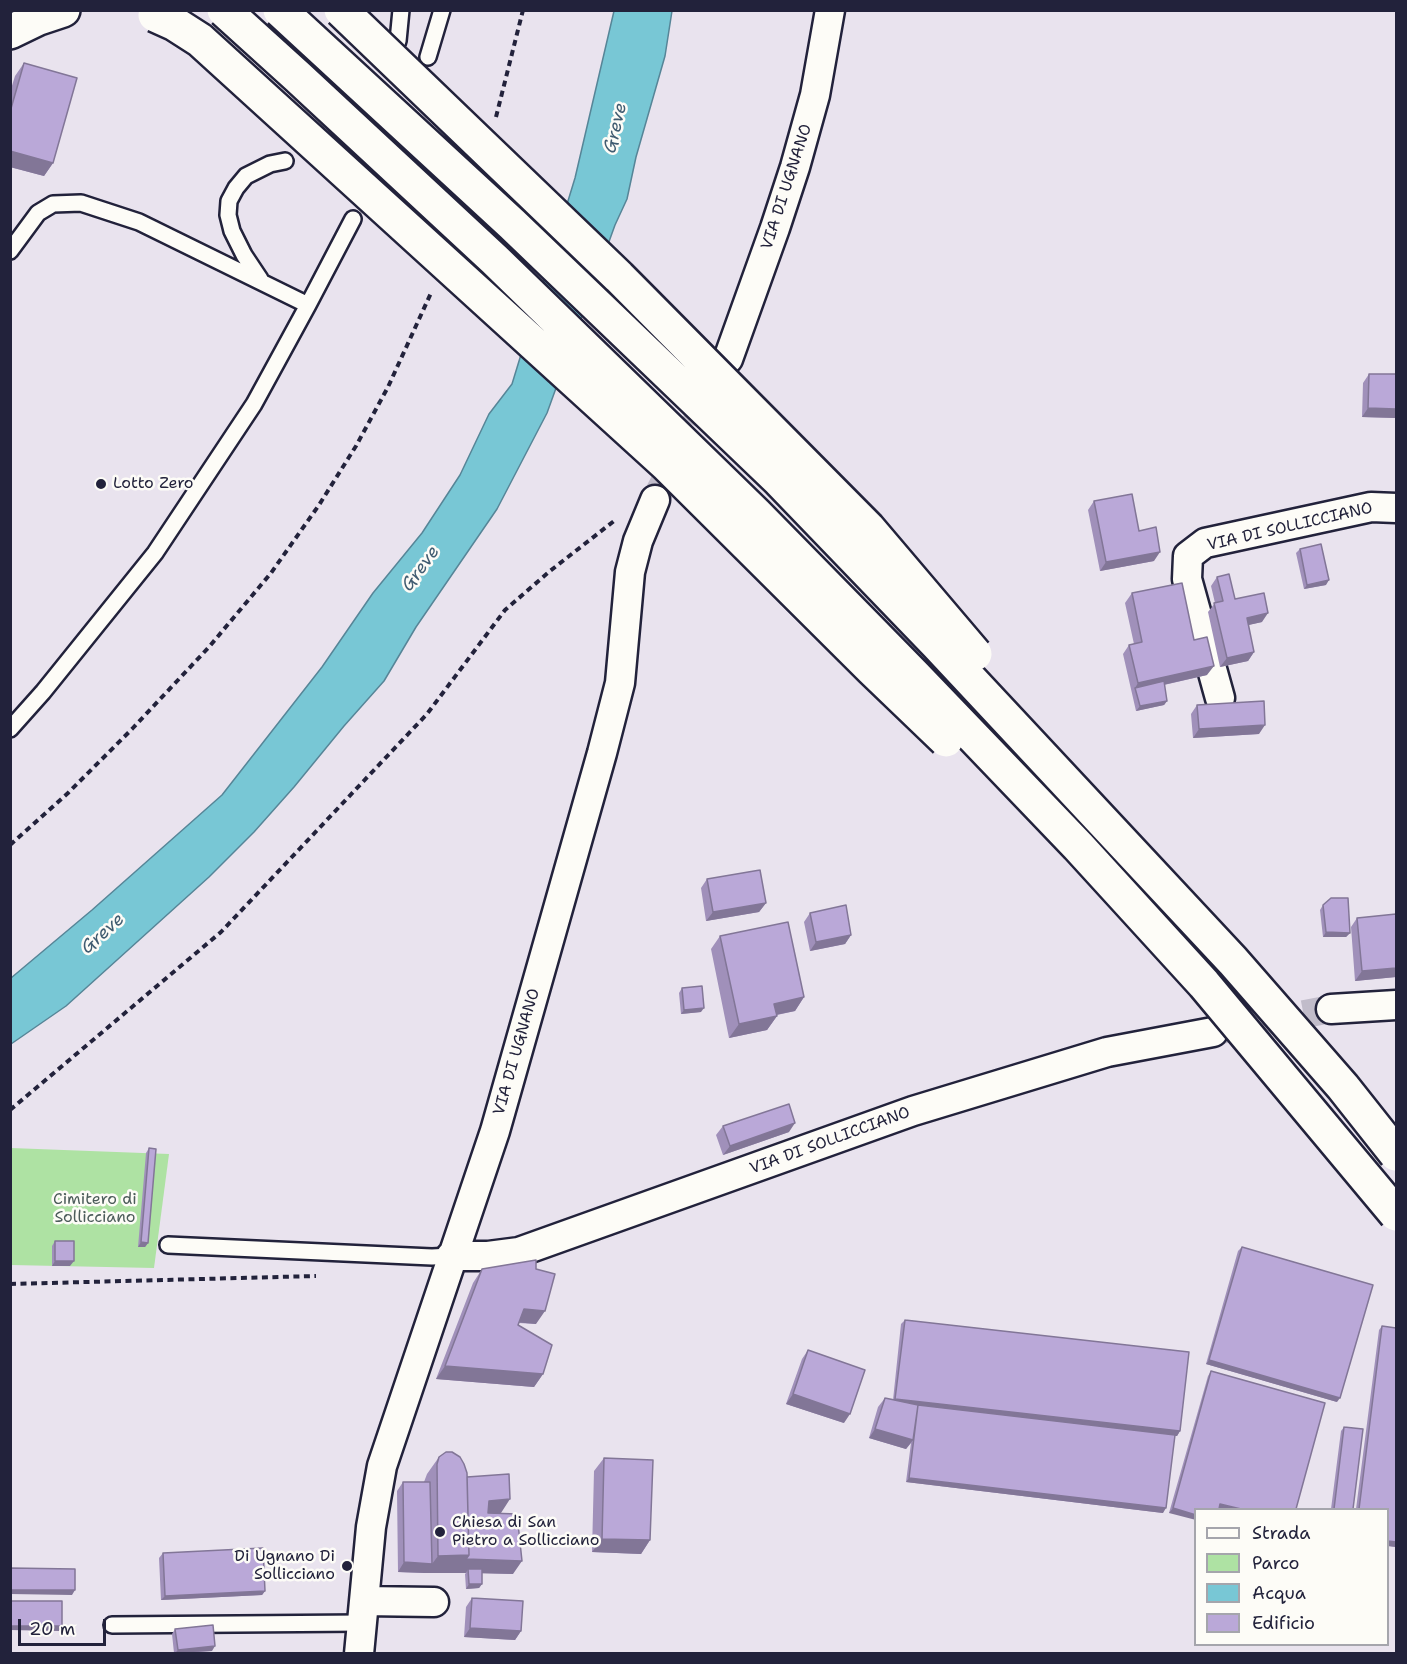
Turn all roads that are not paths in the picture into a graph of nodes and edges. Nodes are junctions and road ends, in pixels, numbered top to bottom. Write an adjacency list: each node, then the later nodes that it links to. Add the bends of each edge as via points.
1 (63, 10): 9 (highway)
2 (224, 10): 23 (highway, bridge, via 495,260 747,505 1078,846)
3 (280, 10): 22 (highway, bridge, via 512,224 778,479)
4 (341, 10): 22 (highway, bridge, via 619,277 868,528)
5 (442, 10): 11 (lane)
6 (830, 10): 17 (street, VIA DI UGNANO, via 815,95 798,158)
7 (146, 13): 23 (highway, bridge, via 175,24 200,40 667,465 872,669)
8 (398, 13): 10 (lane)
9 (10, 32)
10 (398, 41)
11 (428, 57)
12 (285, 161): 15 (lane, via 246,176 229,201 232,231)
13 (352, 219): 16 (lane)
14 (10, 251): 15 (lane, via 38,213 54,204 81,203 139,222)
15 (261, 282): 16 (lane)
16 (308, 305): 21 (lane, via 254,404 155,552)
17 (728, 359)
18 (655, 500): 30 (street, VIA DI UGNANO, via 630,572 622,673 602,753 495,1131)
19 (1396, 508): 20 (street, VIA DI SOLLICCIANO, via 1371,507 1205,543 1188,556 1187,579)
20 (1220, 698)
21 (10, 729)
22 (1233, 961): 27 (highway, bridge)
23 (1204, 984): 28 (highway, bridge)
24 (1396, 1005): 25 (street)
25 (1331, 1010)
26 (1213, 1032): 30 (street, VIA DI SOLLICCIANO, via 1107,1052 913,1111 519,1252)
27 (1396, 1154)
28 (1396, 1214)
29 (168, 1245): 30 (lane)
30 (451, 1256): 32 (street, VIA DI UGNANO, via 382,1466 371,1527)
31 (434, 1602): 32 (street)
32 (363, 1612): 33 (lane); 34 (street, VIA DI UGNANO)
33 (112, 1625)
34 (359, 1653)

